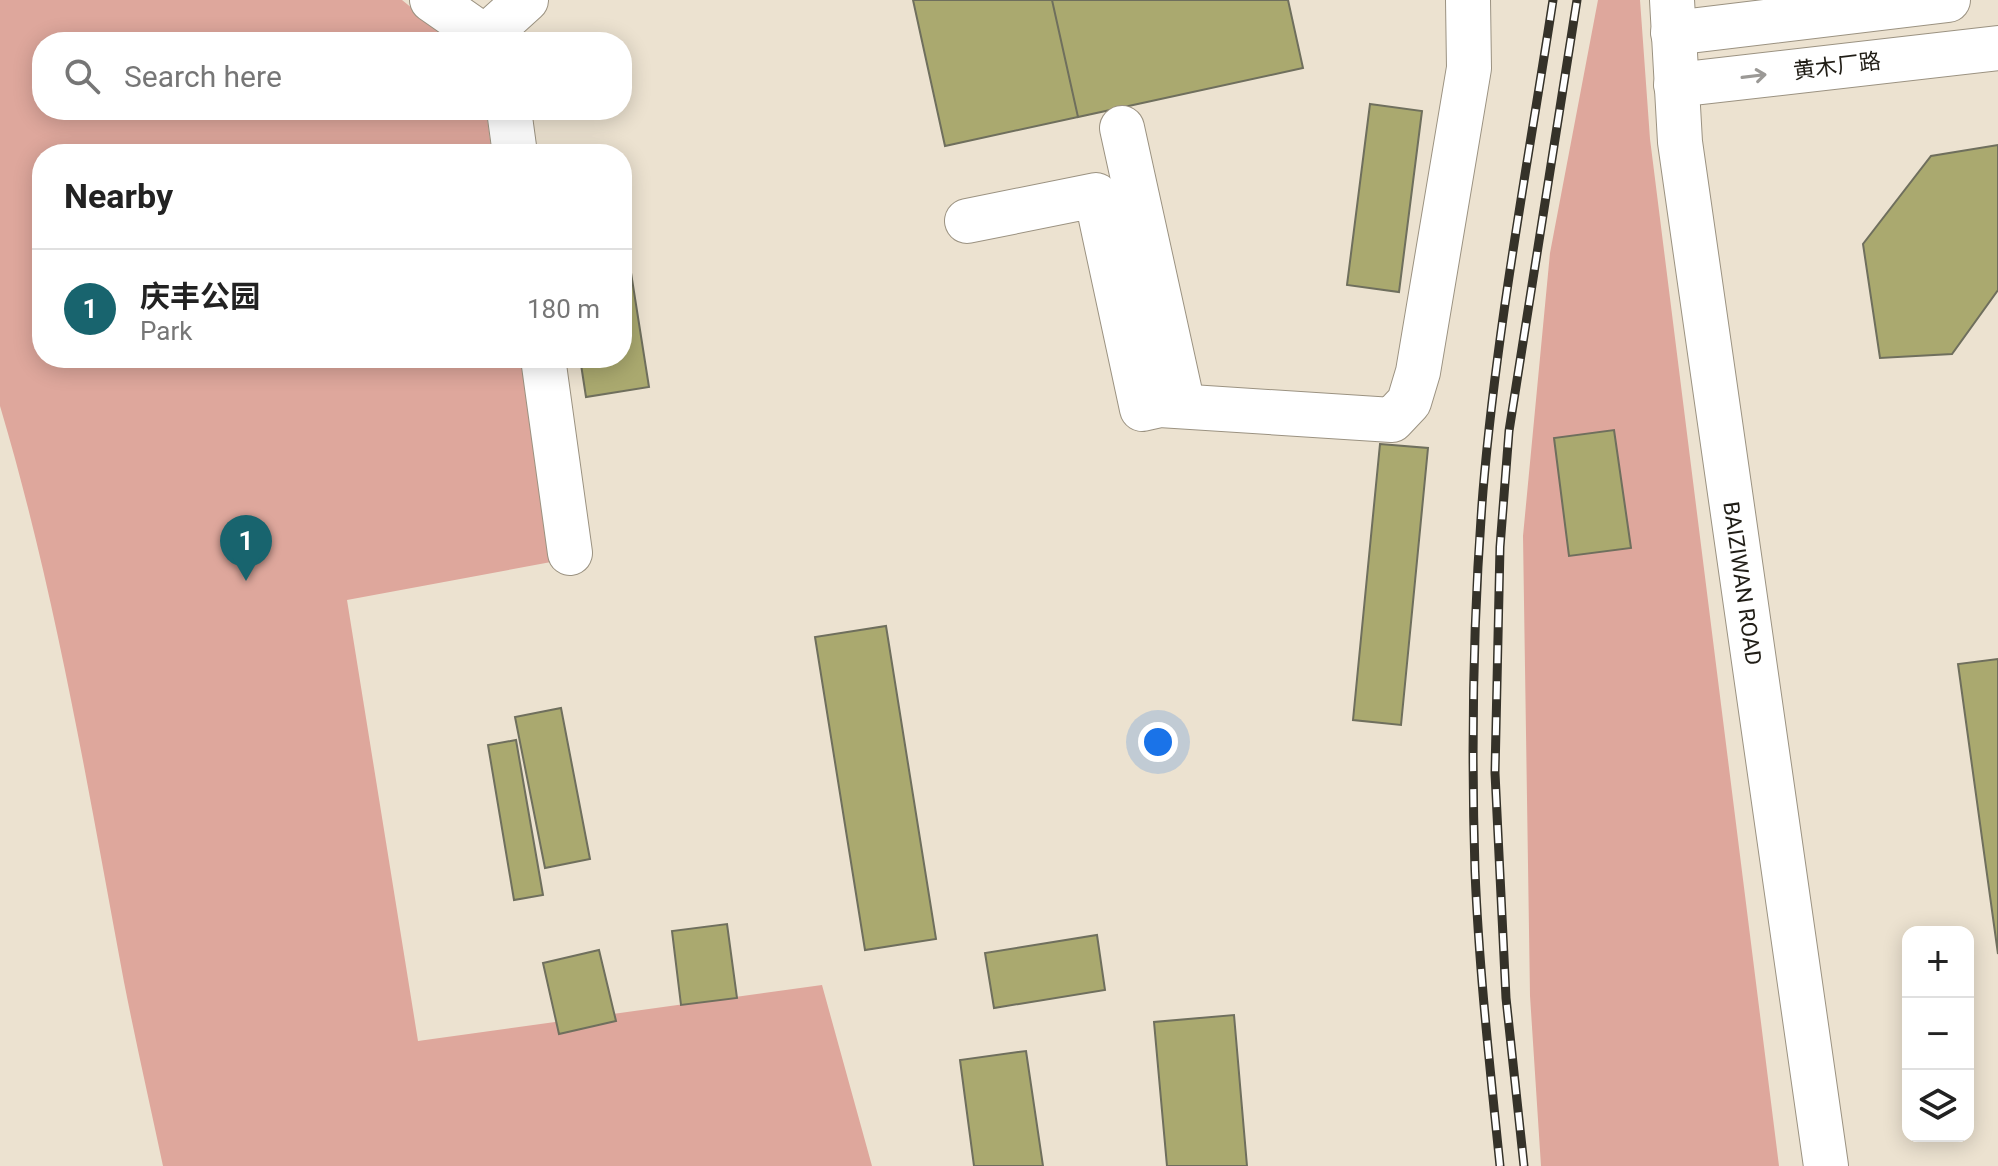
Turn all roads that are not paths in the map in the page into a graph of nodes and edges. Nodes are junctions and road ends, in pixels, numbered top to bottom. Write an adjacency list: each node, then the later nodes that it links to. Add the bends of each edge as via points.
1 (432, 0): 6 (street)
2 (526, 0): 7 (street)
3 (1468, 0): 15 (street, via 1469,68 1409,402 1392,420)
4 (1948, 0): 5 (street)
5 (1672, 16): 9 (street, BAIZIWAN ROAD)
6 (475, 32)
7 (494, 32)
8 (1998, 48): 9 (street, 黄木厂路, one-way to 8)
9 (1676, 85): 17 (street, BAIZIWAN ROAD)
10 (510, 120): 12 (street)
11 (1122, 128): 15 (street)
12 (514, 144)
13 (967, 221): 15 (street, via 1096,195 1142,409)
14 (544, 368): 16 (street)
15 (1183, 406)
16 (570, 553)
17 (1826, 1166)

